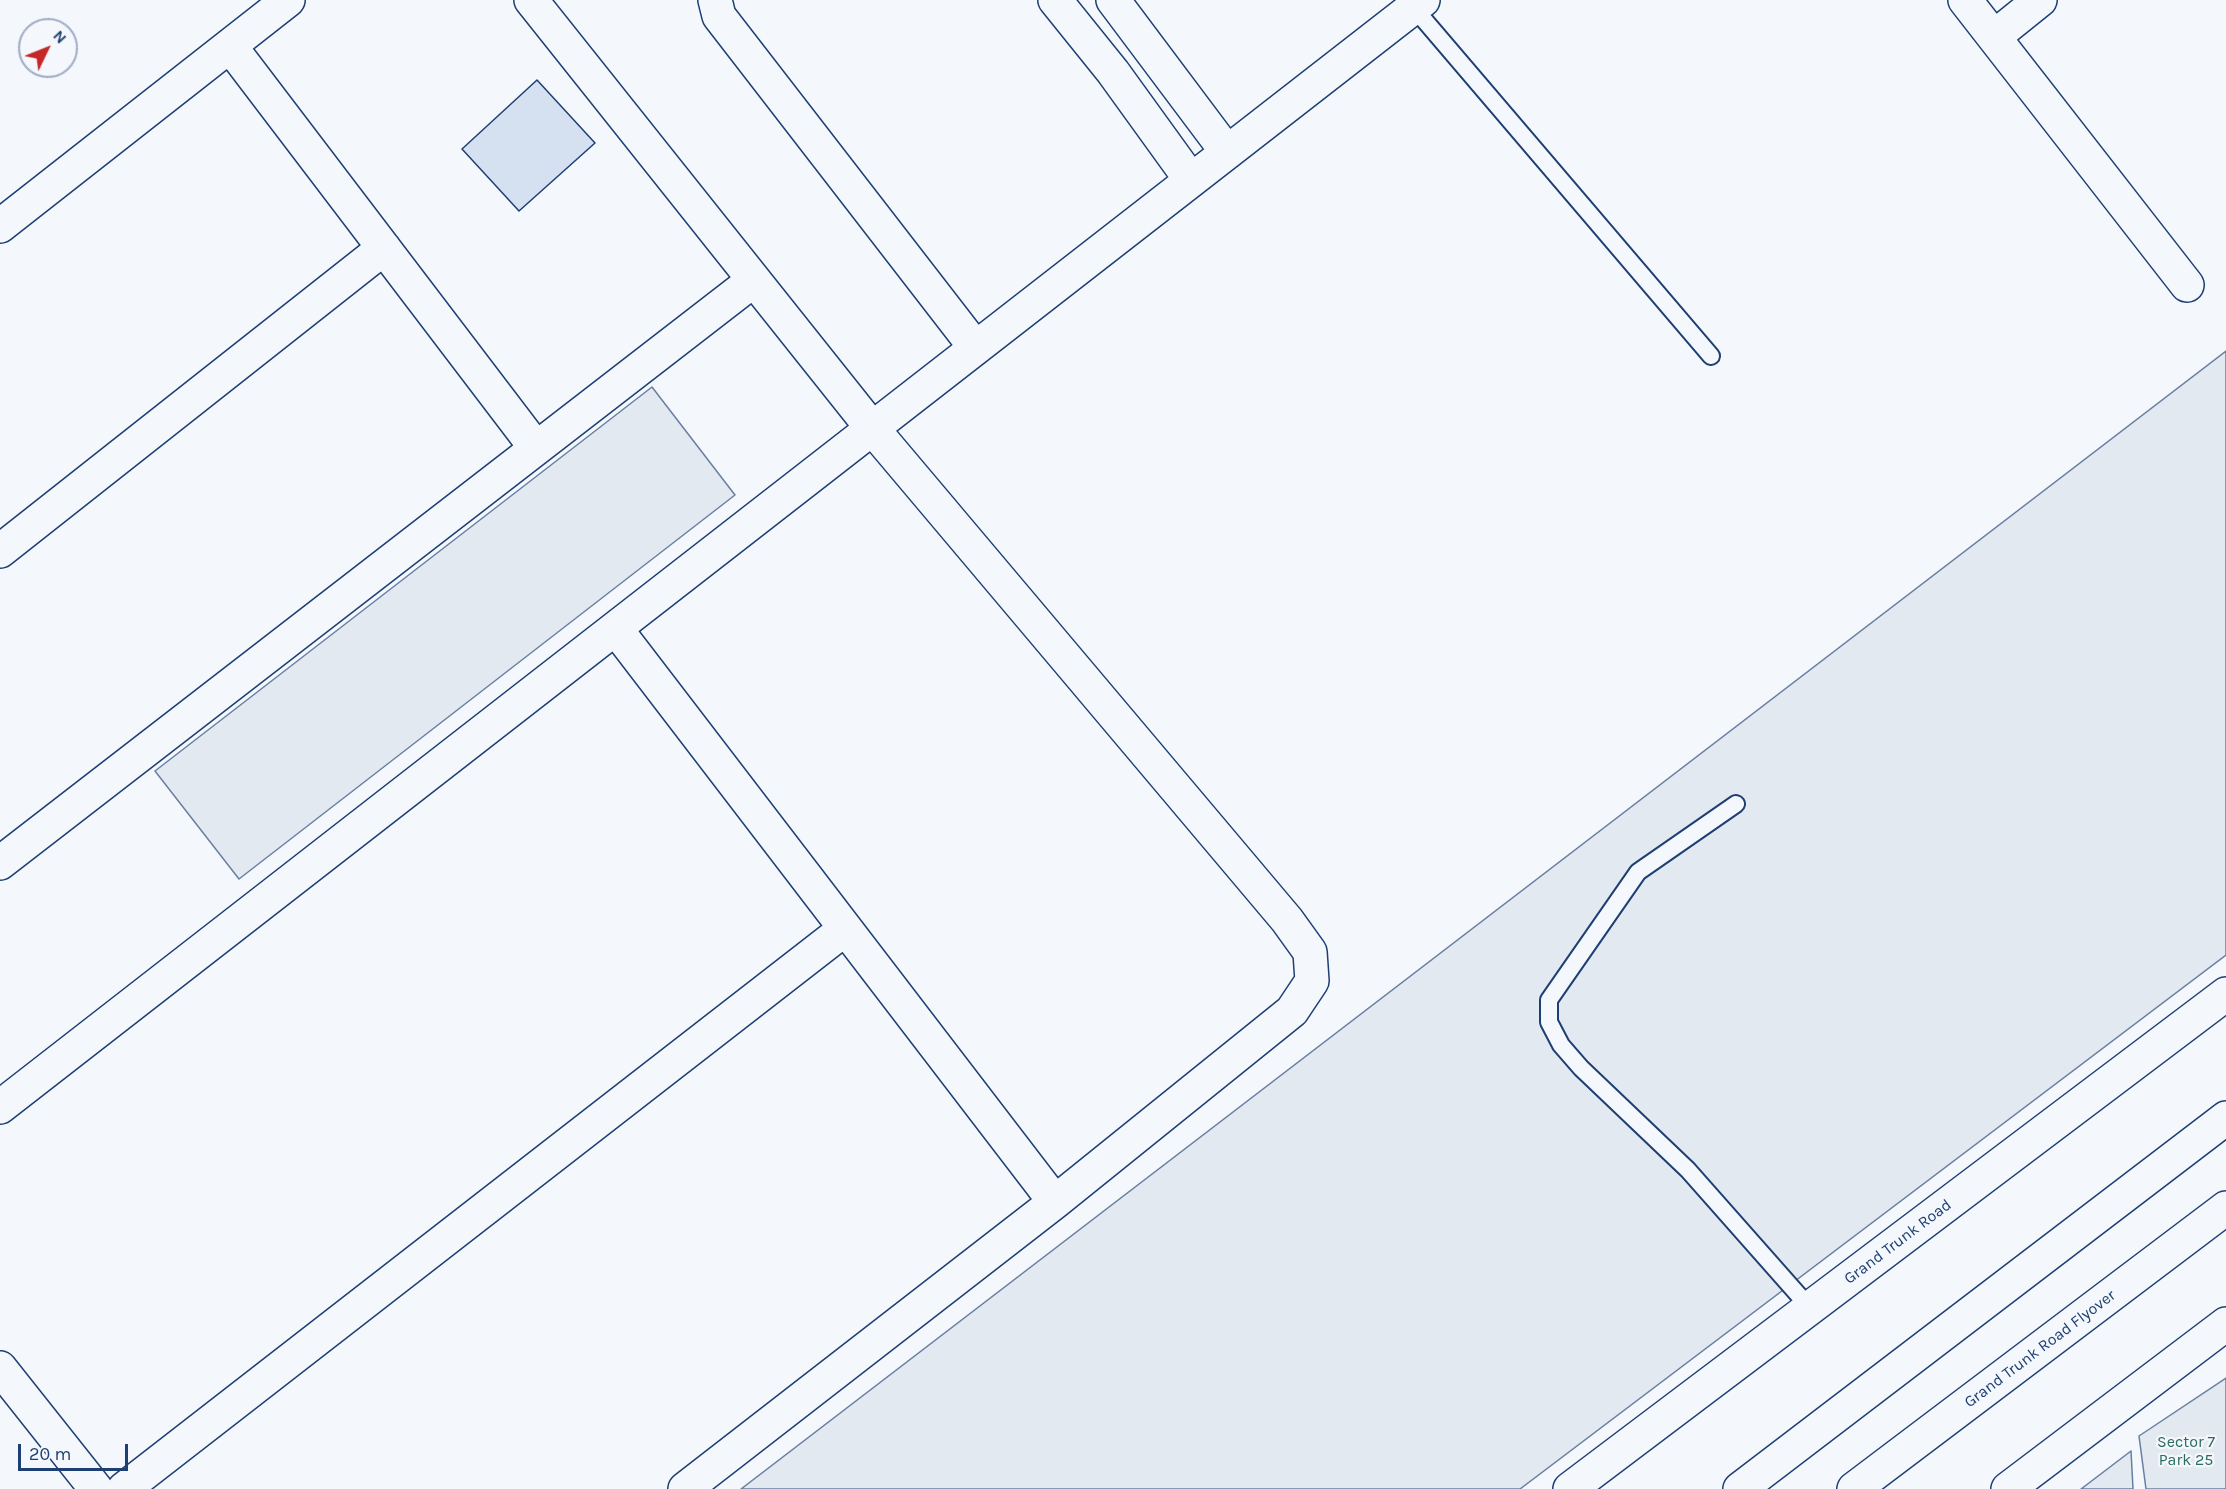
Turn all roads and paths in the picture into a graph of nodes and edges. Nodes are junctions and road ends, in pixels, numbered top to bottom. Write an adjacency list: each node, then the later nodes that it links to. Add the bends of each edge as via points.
1 (288, 0): 10 (main road)
2 (531, 0): 15 (main road)
3 (715, 0): 17 (main road, via 719,16)
4 (1055, 0): 12 (main road)
5 (1113, 0): 11 (main road)
6 (1965, 0): 9 (main road)
7 (2040, 0): 9 (main road)
8 (1418, 4): 11 (main road); 18 (lane)
9 (1994, 37): 16 (main road)
10 (230, 45): 13 (main road); 14 (main road)
11 (1227, 152): 12 (main road)
12 (1191, 180): 17 (main road)
13 (0, 226)
14 (384, 248): 20 (main road); 21 (main road)
15 (754, 280): 19 (main road); 20 (main road)
16 (2187, 285)
17 (975, 347): 19 (main road)
18 (1711, 356)
19 (872, 428): 22 (main road); 29 (main road, via 1310,952 1312,981 1292,1011)
20 (536, 448): 24 (main road)
21 (0, 551)
22 (616, 629): 25 (main road); 27 (main road)
23 (1736, 804): 31 (lane, via 1638,872 1549,1000 1549,1022 1561,1045 1581,1068 1688,1170)
24 (0, 862)
25 (845, 929): 29 (main road); 35 (main road)
26 (2226, 994): 31 (main road, Grand Trunk Road)
27 (0, 1107)
28 (2226, 1119): 38 (main road)
29 (1055, 1202): 36 (main road)
30 (2226, 1208): 39 (main road, Grand Trunk Road Flyover)
31 (1810, 1308): 37 (main road, Grand Trunk Road)
32 (2226, 1324): 40 (main road)
33 (0, 1368): 34 (main road)
34 (96, 1489)
35 (124, 1489)
36 (685, 1489)
37 (1570, 1489)
38 (1740, 1489)
39 (1854, 1489)
40 (2008, 1489)

